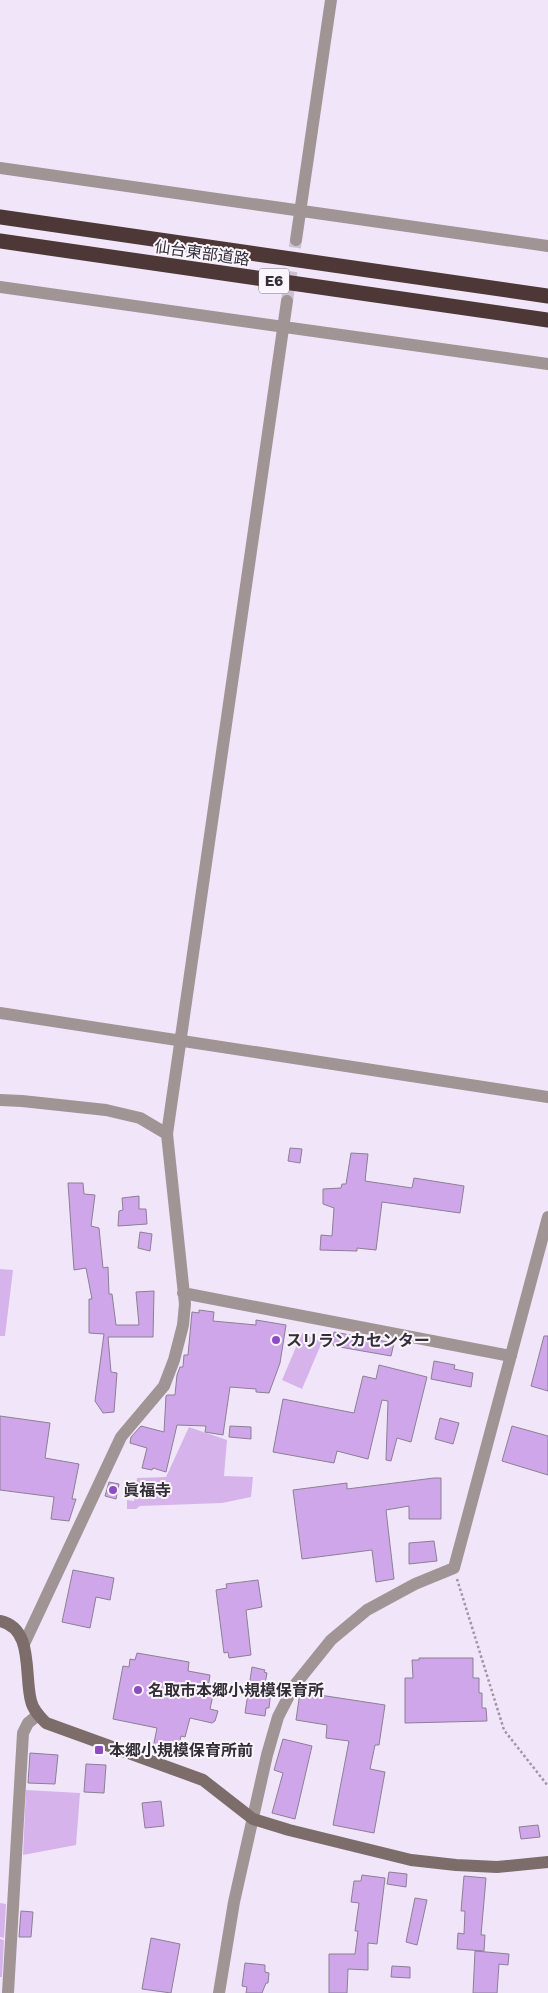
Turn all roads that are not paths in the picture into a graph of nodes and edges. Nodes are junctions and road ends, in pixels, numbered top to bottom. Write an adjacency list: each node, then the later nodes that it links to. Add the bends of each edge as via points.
1 (331, 0): 3 (street)
2 (0, 168): 3 (street)
3 (300, 211): 5 (street); 7 (street)
4 (0, 216): 9 (highway, 仙台東部道路 / E6)
5 (296, 240)
6 (0, 241): 11 (highway, 仙台東部道路 / E6)
7 (548, 246)
8 (0, 288): 12 (street)
9 (548, 296)
10 (288, 301): 12 (street)
11 (548, 320)
12 (284, 328): 13 (street); 15 (street)
13 (548, 364)
14 (0, 1013): 15 (street)
15 (181, 1041): 16 (street); 18 (street)
16 (548, 1097)
17 (0, 1100): 18 (street, via 106,1110 140,1118)
18 (167, 1134): 20 (street)
19 (548, 1217): 21 (street)
20 (183, 1293): 21 (street); 23 (street, via 183,1325 164,1386 122,1437)
21 (511, 1356): 25 (street, via 454,1568 414,1584 367,1610 331,1640 314,1660 294,1686 278,1717)
22 (0, 1621): 23 (street, via 14,1626)
23 (24, 1644): 24 (street, via 31,1702)
24 (38, 1715): 25 (street, via 46,1722 203,1780); 27 (street, via 28,1723 23,1733)
25 (253, 1819): 26 (street, via 411,1860 497,1867); 28 (street, via 234,1902)
26 (548, 1862)
27 (8, 1993)
28 (219, 1993)

